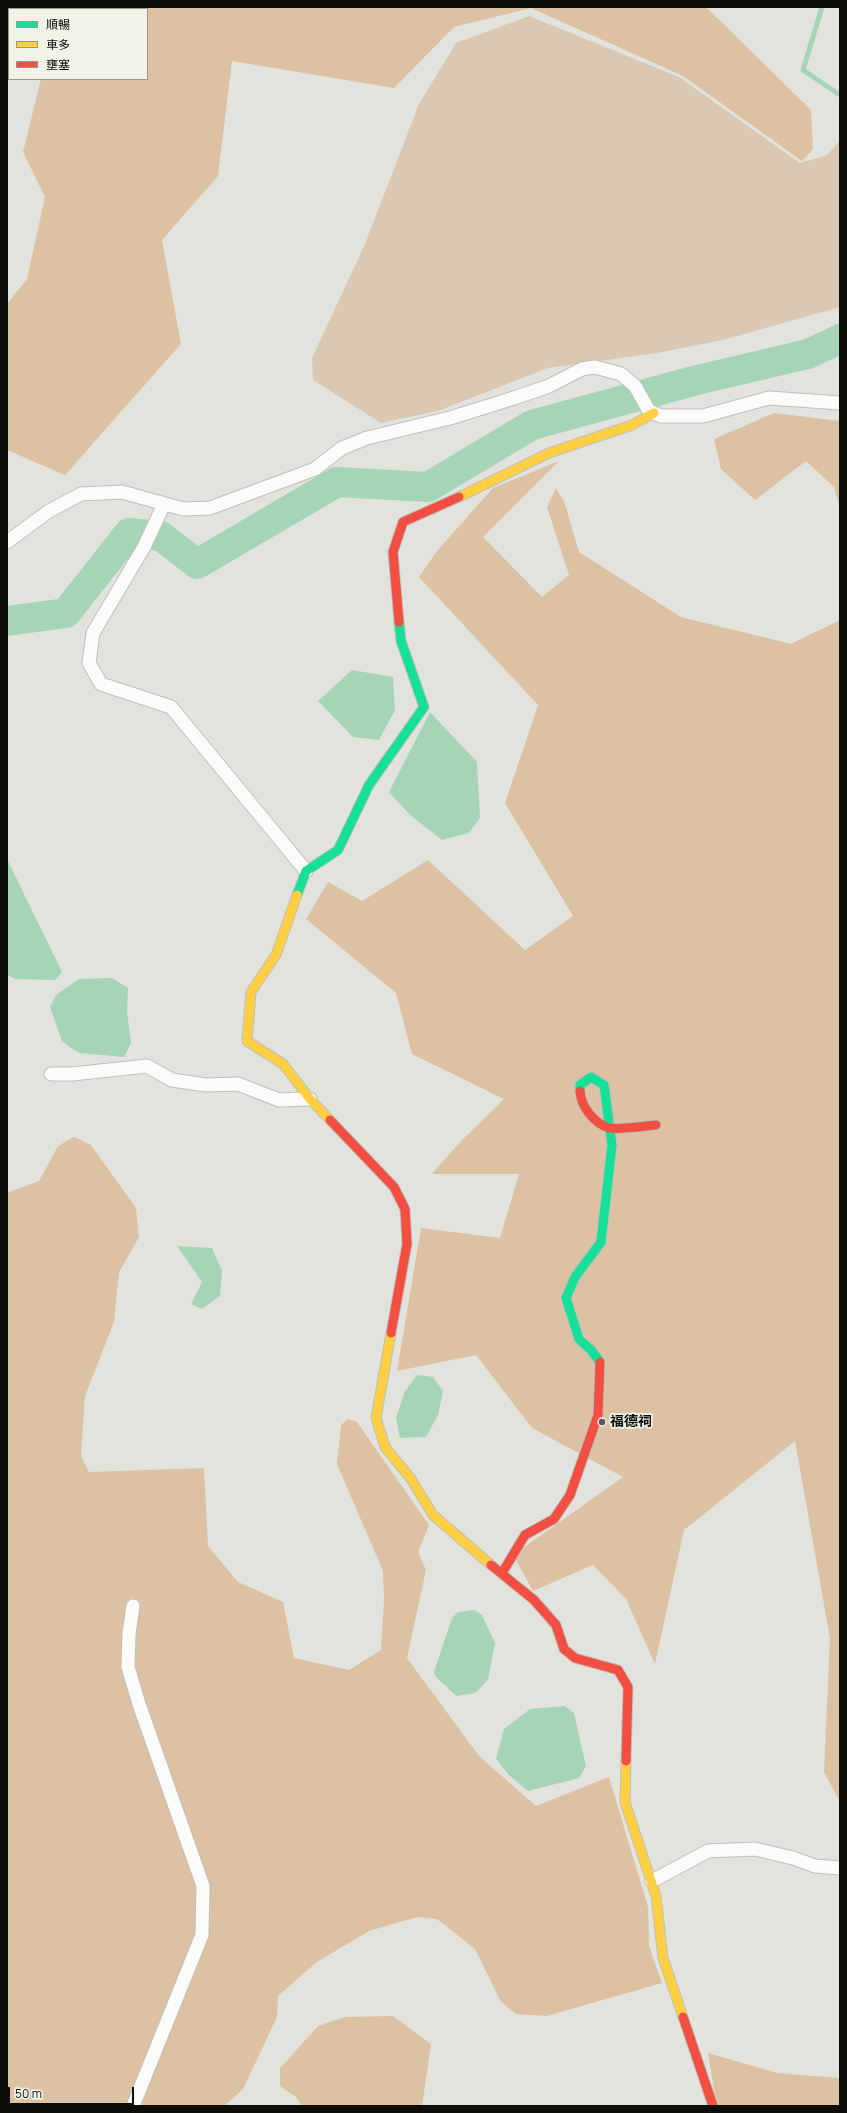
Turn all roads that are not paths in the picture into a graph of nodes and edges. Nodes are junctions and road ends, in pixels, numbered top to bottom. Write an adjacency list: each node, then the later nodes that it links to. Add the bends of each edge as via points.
1 (840, 403): 2 (street, via 769,398 703,416 661,416)
2 (652, 412): 3 (street, via 635,386 622,374 595,367 582,369 549,386 514,398 450,418 367,438 342,448 315,469 210,508 183,509); 5 (street, via 632,425 548,453 487,485 403,522 393,552 401,641 424,707 369,785 338,850)
3 (164, 504): 4 (street, via 122,492 81,494 50,511); 5 (street, via 144,547 93,633 89,663 101,684 171,707)
4 (7, 542)
5 (306, 871): 7 (street, via 276,955 252,992 248,1041 283,1064)
6 (51, 1074): 7 (street, via 147,1066 172,1080 206,1085 238,1084 279,1100)
7 (310, 1099): 10 (street, via 394,1187 405,1209 407,1244 376,1418 385,1447 412,1479 433,1515)
8 (656, 1125): 9 (street)
9 (610, 1128): 9 (street, via 604,1085 591,1077 580,1085 581,1100 592,1116); 10 (street, via 612,1145 601,1242 575,1277 566,1298 579,1339 601,1364 598,1415 570,1495 554,1519 525,1535)
10 (502, 1573): 13 (street, via 534,1600 556,1625 564,1649 575,1658 618,1670 628,1687 624,1802)
11 (133, 1606): 14 (street, via 128,1667 203,1886 202,1935)
12 (840, 1868): 13 (street, via 815,1866 755,1849 708,1850)
13 (652, 1881): 15 (street, via 663,1958)
14 (133, 2106)
15 (713, 2106)

